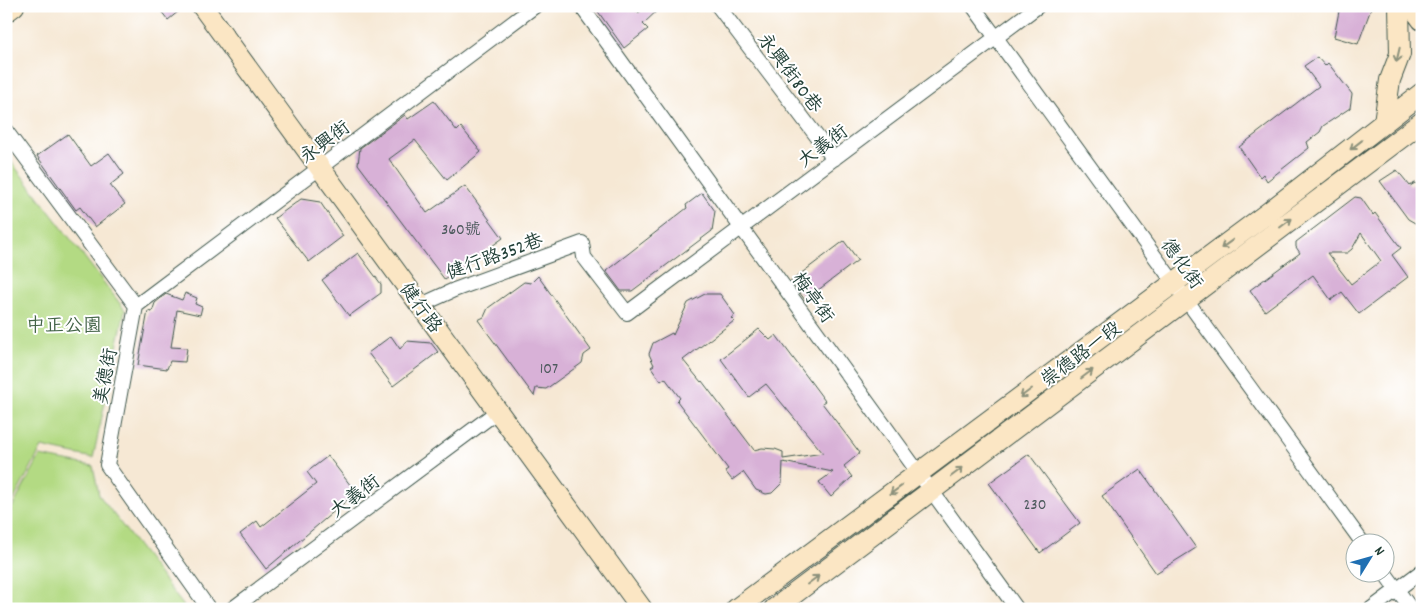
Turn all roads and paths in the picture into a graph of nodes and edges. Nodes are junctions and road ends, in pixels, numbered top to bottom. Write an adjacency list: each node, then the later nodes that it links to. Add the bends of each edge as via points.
1 (14, 6): 10 (main road)
2 (202, 6): 20 (main road, 健行路)
3 (535, 6): 20 (street, 永興街)
4 (581, 6): 21 (street, 梅亭街)
5 (718, 6): 19 (street, 永興街80巷)
6 (973, 6): 12 (street, 德化街)
7 (1038, 6): 12 (street, 大義街)
8 (1399, 6): 14 (main road, one-way to 14, via 1400,54 1390,80)
9 (1412, 6): 11 (main road)
10 (6, 12)
11 (1422, 20)
12 (996, 38): 19 (street, 大義街); 23 (street, 德化街)
13 (1422, 93): 14 (main road, 崇德路一段)
14 (1384, 122): 23 (main road, 崇德路一段, one-way to 23)
15 (1422, 122): 17 (main road, 崇德路一段)
16 (6, 131): 26 (street)
17 (1396, 141): 18 (main road); 24 (main road, 崇德路一段, one-way to 17)
18 (1422, 142)
19 (834, 159): 21 (street, 大義街)
20 (320, 168): 25 (main road, 健行路); 26 (street, 永興街)
21 (741, 230): 22 (street, 大義街, via 627,314 584,257); 28 (street, 梅亭街)
22 (582, 243): 25 (street, 健行路352巷)
23 (1173, 282): 24 (street, 德化街); 28 (main road, 崇德路一段, one-way to 28)
24 (1186, 300): 29 (main road, 崇德路一段, one-way to 24); 30 (street, 德化街)
25 (421, 305): 27 (main road, 健行路)
26 (136, 306): 34 (street, 美德街, via 107,465)
27 (498, 411): 35 (street, 大義街); 36 (main road, 健行路)
28 (918, 473): 29 (street, 梅亭街); 37 (main road, 崇德路一段, one-way to 37)
29 (931, 491): 38 (main road, 崇德路一段, one-way to 29); 39 (street, 梅亭街)
30 (1355, 532)
31 (1422, 571): 33 (street)
32 (1391, 582): 33 (street)
33 (1397, 590): 40 (street); 41 (street)
34 (209, 609)
35 (232, 609)
36 (642, 609)
37 (736, 609)
38 (774, 609)
39 (1017, 609)
40 (1372, 609)
41 (1410, 609)

